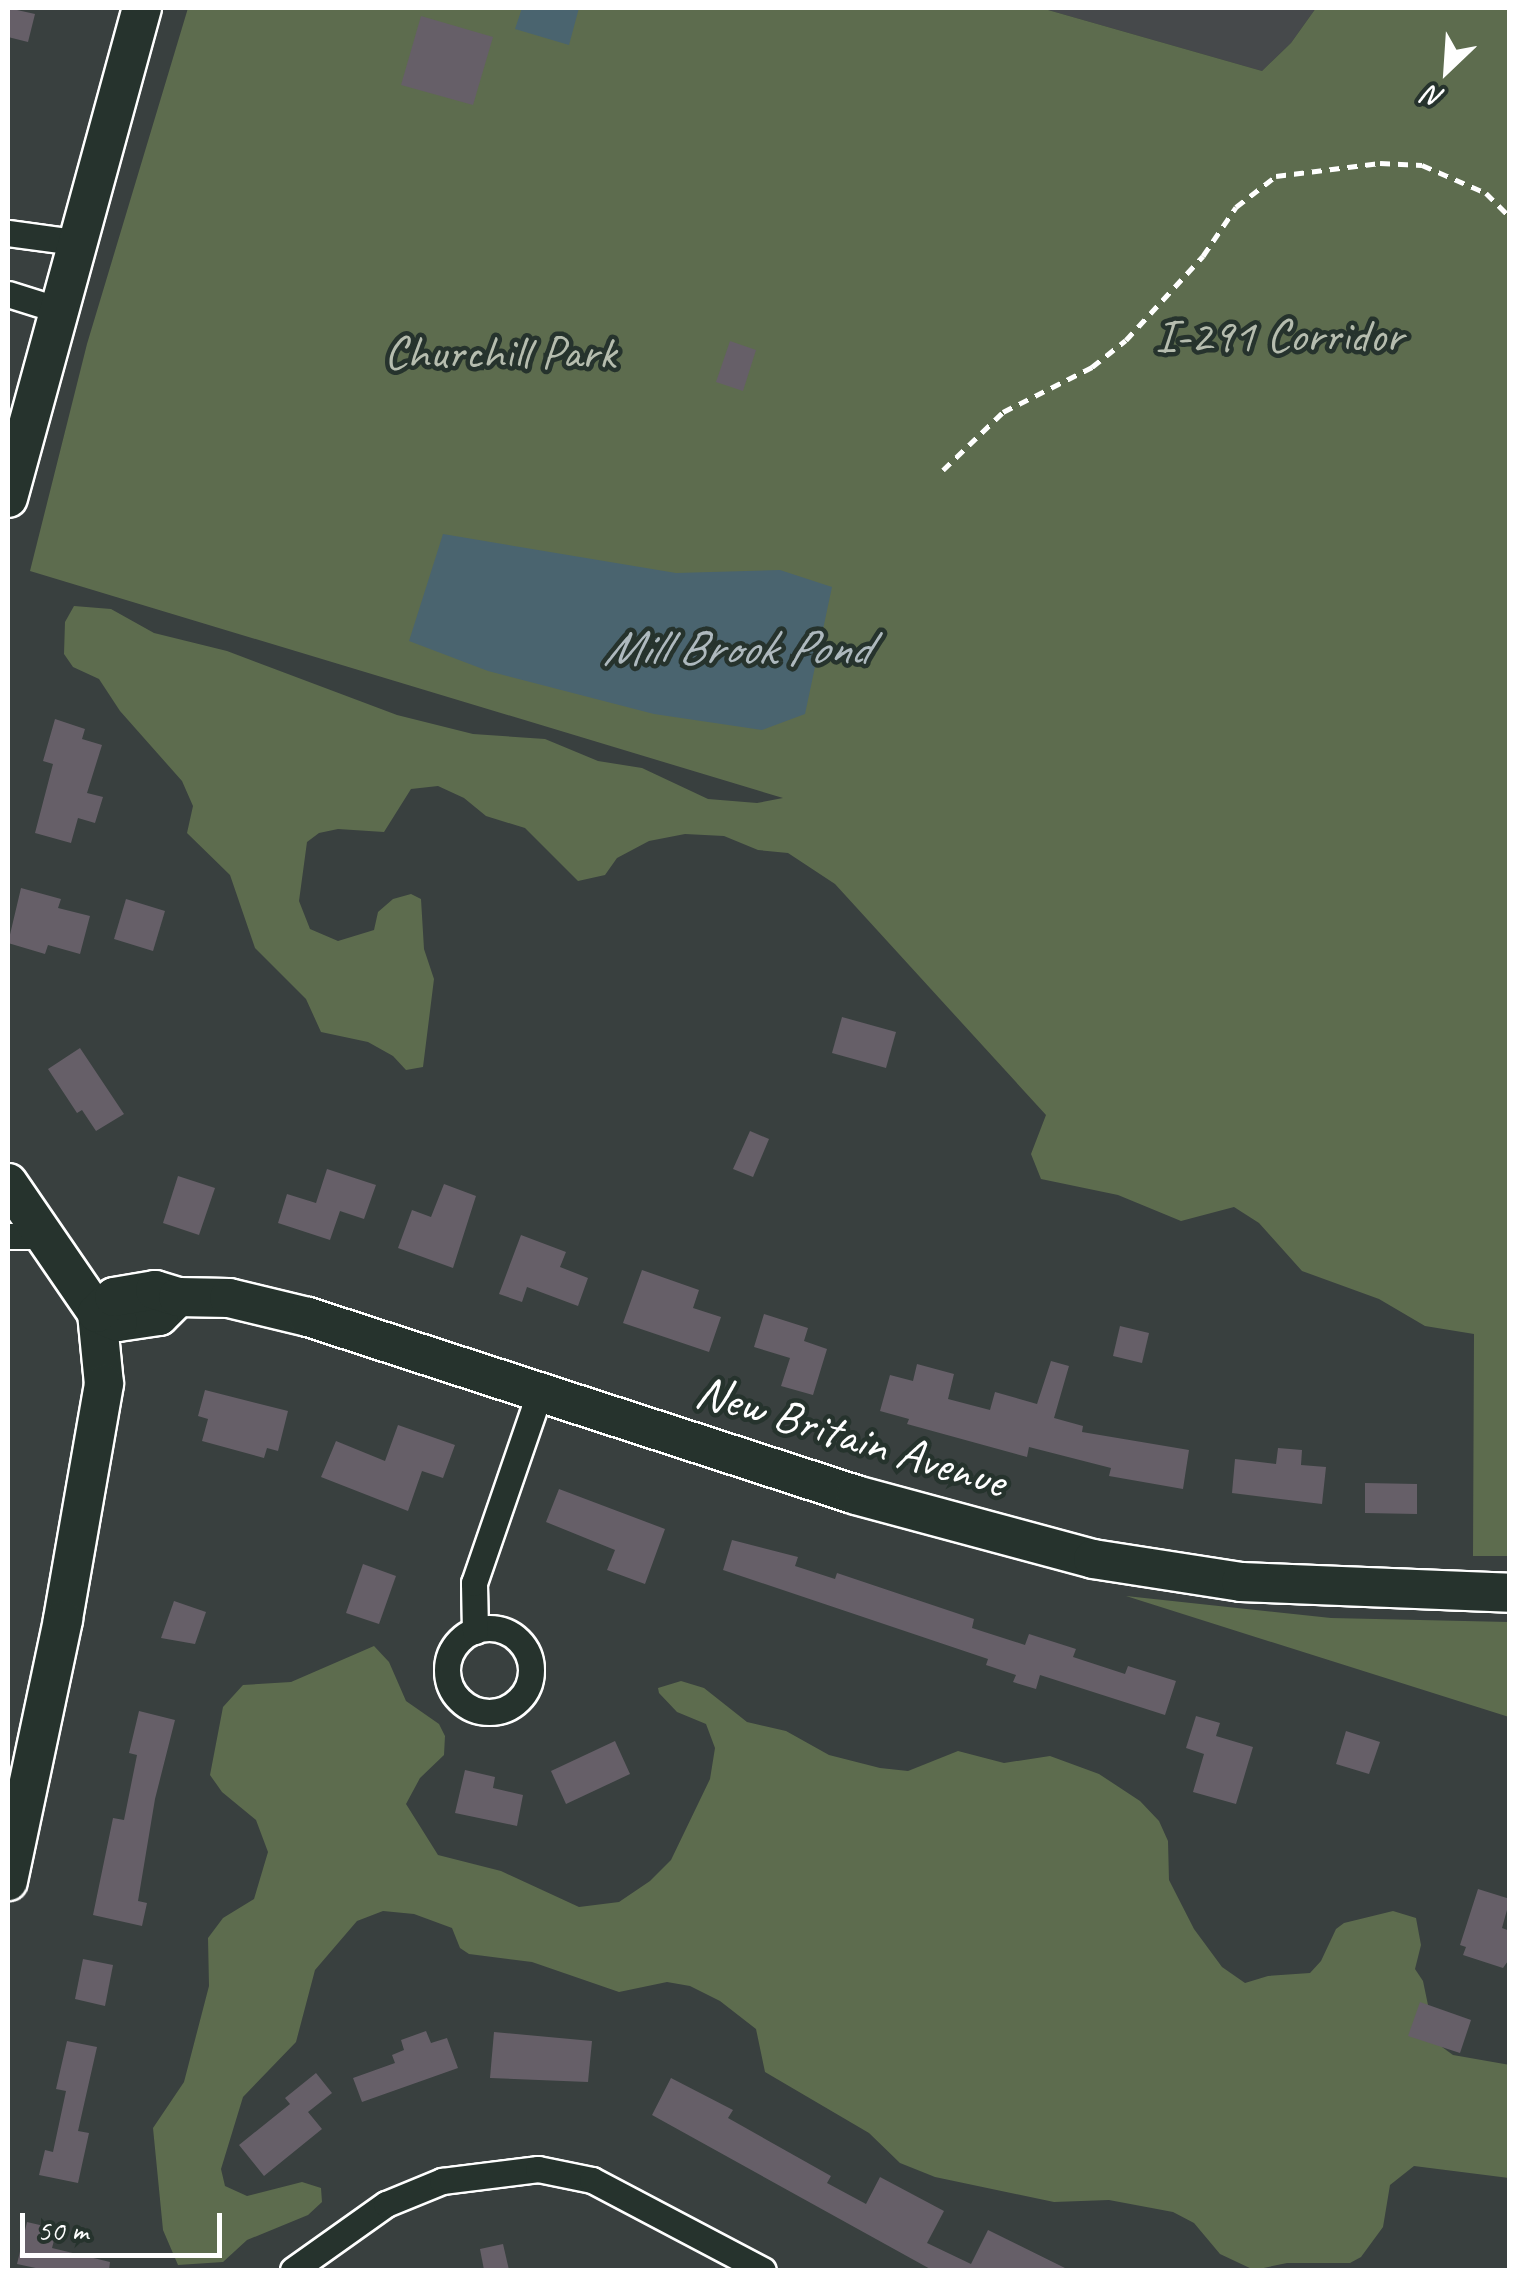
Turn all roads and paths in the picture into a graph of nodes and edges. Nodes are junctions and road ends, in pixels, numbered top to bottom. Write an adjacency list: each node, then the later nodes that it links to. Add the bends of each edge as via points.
1 (142, 8): 4 (main road)
2 (1510, 217): 7 (path, via 1486,194 1422,165 1380,163 1276,176 1236,207 1203,256 1126,340 1092,367 1003,412)
3 (8, 232): 4 (street)
4 (75, 242): 6 (main road)
5 (8, 294): 6 (street)
6 (56, 309): 8 (main road)
7 (943, 470)
8 (8, 498)
9 (8, 1183): 11 (main road)
10 (8, 1236): 11 (street)
11 (46, 1236): 12 (main road)
12 (97, 1313): 13 (main road, New Britain Avenue, via 118,1322 159,1316 178,1298 228,1298); 16 (main road, via 104,1384)
13 (540, 1391): 14 (main road, New Britain Avenue, via 856,1495 1093,1559 1242,1582); 15 (street, via 474,1583)
14 (1510, 1592)
15 (474, 1631)
16 (8, 1881)
17 (294, 2270): 18 (street, via 386,2204 442,2180 538,2168 592,2180)
18 (763, 2270)

